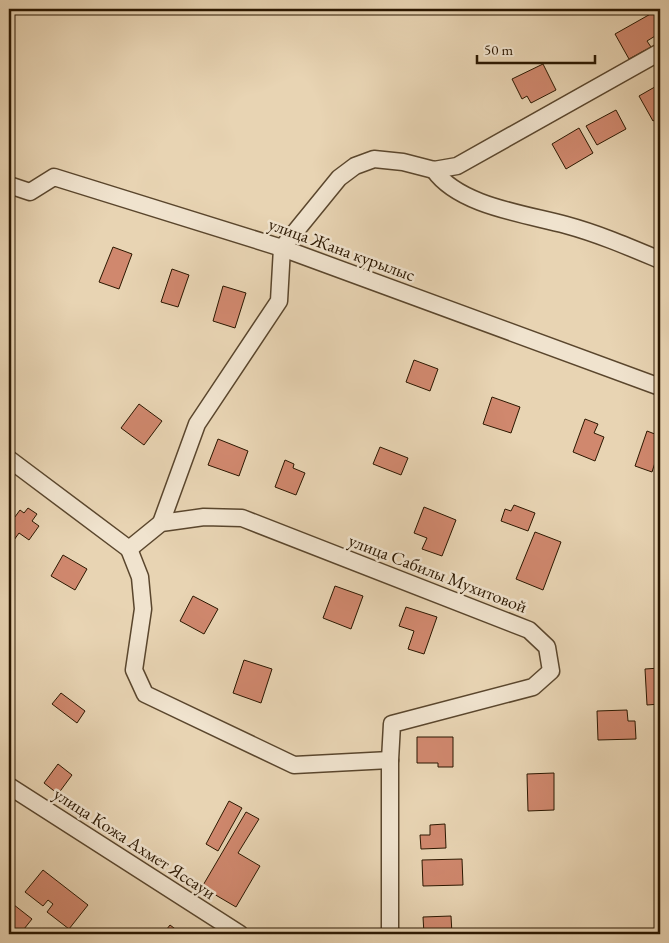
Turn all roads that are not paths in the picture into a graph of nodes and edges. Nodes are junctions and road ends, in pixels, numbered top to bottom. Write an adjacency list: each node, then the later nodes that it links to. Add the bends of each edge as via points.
1 (660, 52): 2 (street, via 457,166)
2 (434, 170): 4 (street, via 374,159 355,166 339,178); 5 (street, via 442,182 508,212 620,242)
3 (9, 185): 4 (street, улица Жана курылыс, via 30,192 54,177)
4 (282, 248): 6 (street, улица Жана курылыс); 8 (street, via 279,301 197,424)
5 (660, 260)
6 (660, 387)
7 (9, 459): 9 (street)
8 (161, 523): 9 (street); 10 (street, улица Сабилы Мухитовой, via 204,517 242,518 529,630 547,647 551,671 533,687 392,724)
9 (129, 549): 10 (street, via 140,577 143,609 134,670 145,694 294,765)
10 (390, 760): 13 (street, улица Сабилы Мухитовой)
11 (9, 786): 12 (street, улица Кожа Ахмет Яссауи)
12 (240, 934)
13 (390, 934)

